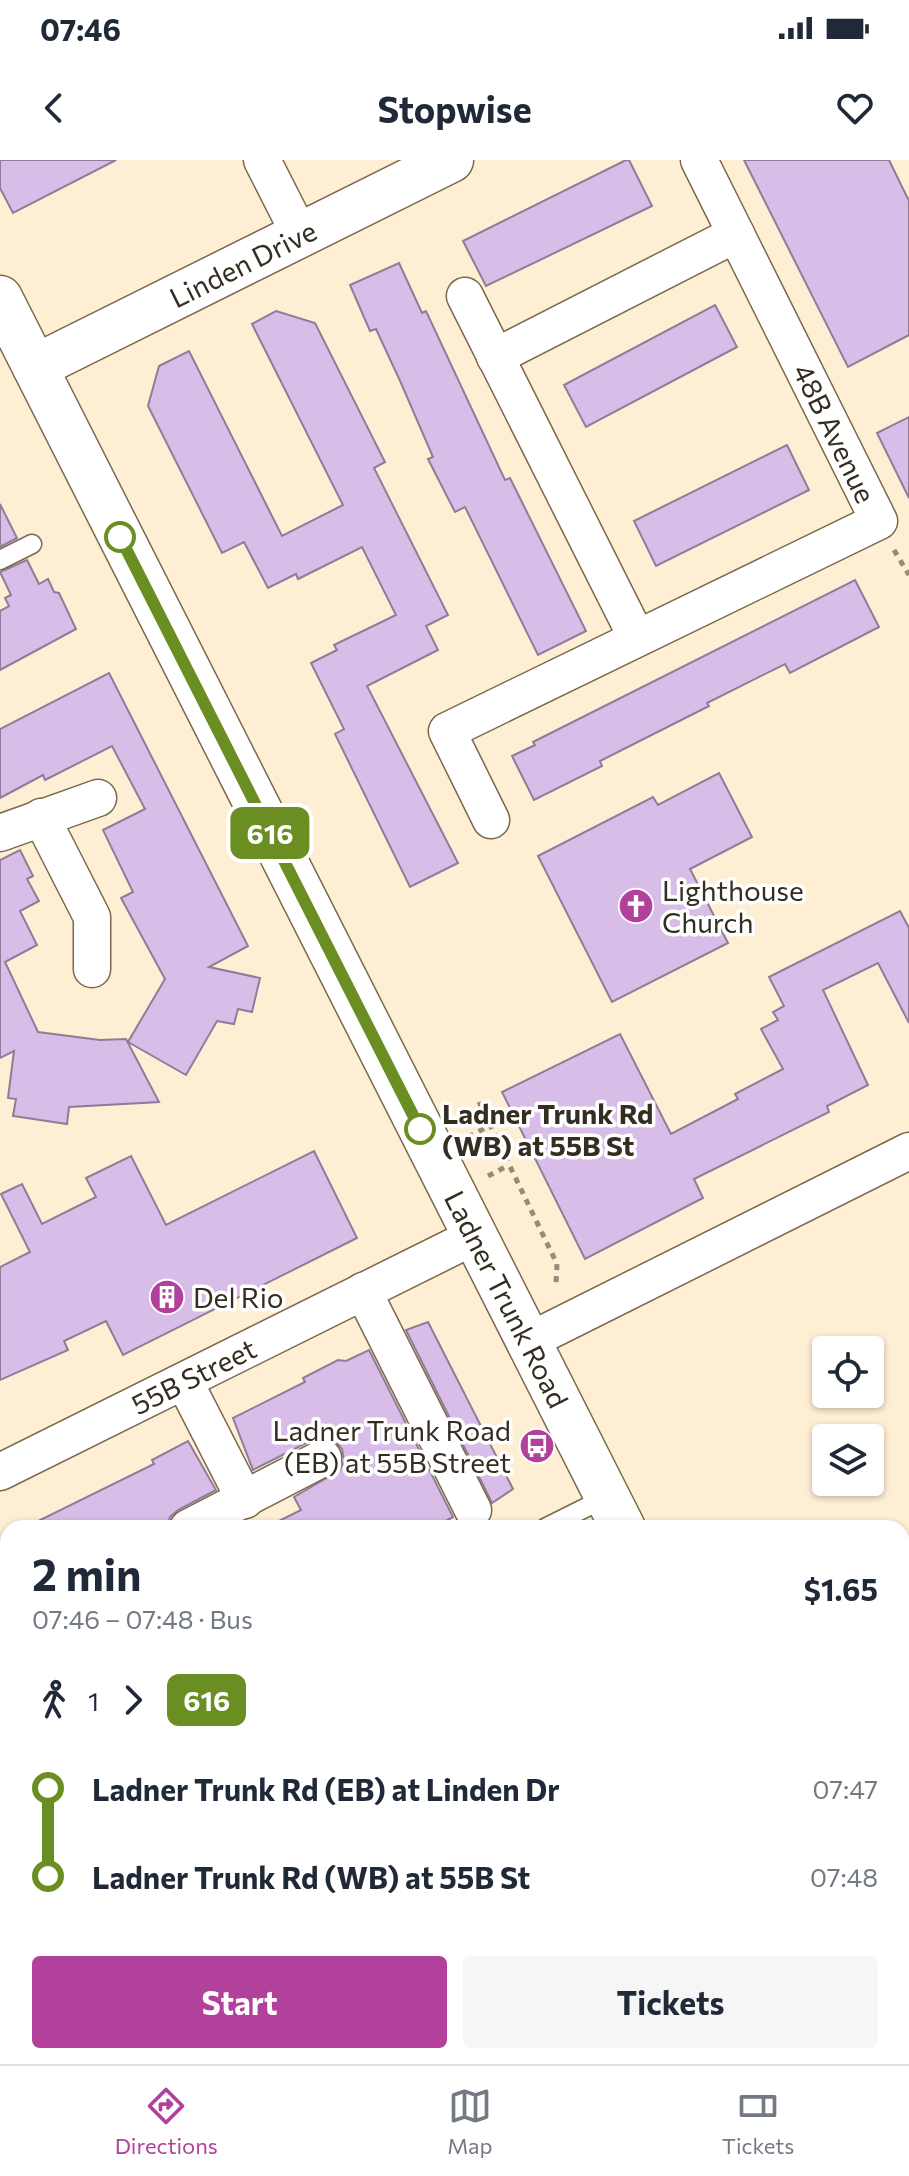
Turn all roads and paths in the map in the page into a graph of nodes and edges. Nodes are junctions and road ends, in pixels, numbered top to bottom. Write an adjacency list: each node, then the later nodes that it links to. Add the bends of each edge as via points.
1 (262, 160): 4 (street)
2 (451, 160): 4 (main road, Linden Drive)
3 (699, 160): 5 (street, 48B Avenue)
4 (299, 233): 9 (main road, Linden Drive)
5 (736, 234): 8 (street); 12 (street, 48B Avenue, via 879,521)
6 (465, 296): 8 (street)
7 (0, 298): 9 (main road, Ladner Trunk Road)
8 (495, 357): 12 (street)
9 (35, 367): 24 (main road, Ladner Trunk Road)
10 (32, 544): 11 (lane)
11 (0, 560)
12 (636, 636): 15 (street, 48B Avenue, via 447,731)
13 (98, 798): 14 (street)
14 (41, 817): 16 (street); 17 (street, via 92,917)
15 (491, 820)
16 (0, 833)
17 (92, 969)
18 (479, 1102): 19 (path)
19 (489, 1126): 20 (path); 22 (path)
20 (468, 1137)
21 (909, 1151): 27 (street)
22 (509, 1165): 23 (path); 25 (path, via 557,1264)
23 (488, 1176)
24 (475, 1236): 26 (street, 55B Street); 27 (main road, Ladner Trunk Road)
25 (556, 1284)
26 (363, 1291): 28 (street, 55B Street); 32 (street)
27 (527, 1342): 33 (main road, Ladner Trunk Road)
28 (184, 1381): 30 (street, 55B Street); 31 (street)
29 (323, 1458): 31 (street)
30 (0, 1472)
31 (245, 1500): 34 (street)
32 (473, 1510)
33 (615, 1512): 35 (lane)
34 (204, 1520)
35 (580, 1520)

